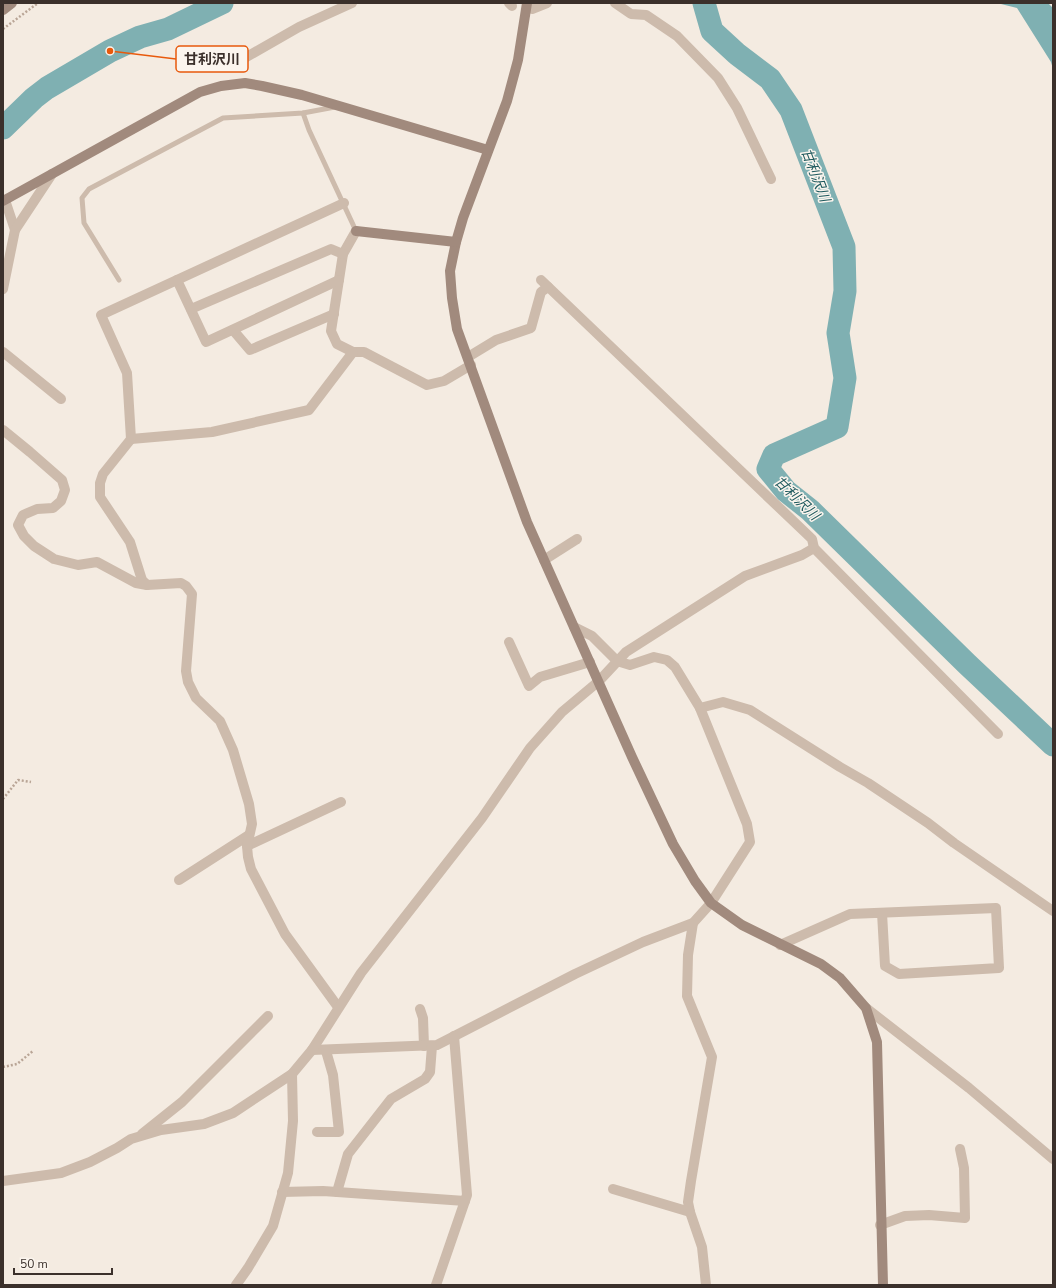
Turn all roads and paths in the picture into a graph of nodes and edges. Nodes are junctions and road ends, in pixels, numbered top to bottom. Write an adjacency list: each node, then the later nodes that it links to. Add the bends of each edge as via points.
1 (12, 3): 7 (street)
2 (38, 3): 8 (path)
3 (352, 3): 9 (street, via 299,27)
4 (547, 3): 6 (street)
5 (615, 3): 14 (street, via 631,14 646,15 677,36 718,78 737,108)
6 (530, 6): 12 (street, via 507,101)
7 (3, 10)
8 (3, 29)
9 (243, 59)
10 (339, 106): 11 (lane); 12 (street); 13 (street, via 245,83 221,86 200,92)
11 (303, 113): 16 (lane); 21 (lane, via 223,118 89,189 82,198 84,223)
12 (488, 150): 19 (street)
13 (52, 174): 15 (street); 17 (street)
14 (771, 179)
15 (4, 201): 17 (street)
16 (344, 203): 18 (lane); 22 (street)
17 (15, 230): 24 (street)
18 (356, 231): 19 (street); 20 (street)
19 (456, 242): 30 (street, via 450,271 452,298 457,329)
20 (343, 254): 23 (street); 25 (street, via 331,249)
21 (119, 280)
22 (177, 280): 25 (street); 33 (street, via 101,315 127,373)
23 (339, 280): 26 (street); 27 (street)
24 (3, 289)
25 (191, 309): 27 (street, via 206,342)
26 (334, 314): 27 (street, via 250,350); 29 (street, via 331,331 337,344)
27 (233, 330)
28 (3, 352): 31 (street)
29 (353, 352): 30 (street, via 364,352 427,385 444,381); 33 (street, via 309,410 212,432)
30 (469, 361): 35 (street, via 496,340 531,328 544,283 812,539); 36 (street, via 527,522)
31 (61, 399)
32 (3, 430): 37 (street, via 62,480 65,490 61,501 53,508 36,509 23,515 18,525 24,536 54,559 78,565 97,562 136,583)
33 (131, 439): 37 (street, via 104,474 100,483 100,497 130,542 142,580)
34 (577, 539): 36 (street)
35 (814, 548): 40 (street, via 802,555 744,576 626,652); 44 (street)
36 (544, 560): 38 (street)
37 (147, 585): 48 (street, via 181,583 192,594 186,671 188,682 196,698 220,721 233,750 249,804 252,824)
38 (574, 627): 40 (street, via 592,636); 41 (street)
39 (509, 642): 41 (street, via 529,686 540,677)
40 (617, 661): 42 (street); 43 (street, via 630,665 654,657 667,660 675,667)
41 (590, 662): 42 (street)
42 (599, 681): 51 (street, via 673,844); 56 (street, via 562,712 530,748 482,818 361,973)
43 (700, 708): 51 (street, via 747,824 750,842); 52 (street, via 723,702 750,710 868,783)
44 (998, 734)
45 (31, 782): 46 (path, via 18,780)
46 (3, 799)
47 (341, 802): 49 (street)
48 (249, 835): 49 (street); 50 (street)
49 (247, 846): 56 (street, via 251,868 285,934)
50 (179, 880)
51 (711, 903): 54 (street); 55 (street, via 742,925)
52 (1053, 911)
53 (882, 913): 53 (street, via 996,908 999,968 899,974 885,966); 55 (street, via 850,914)
54 (693, 923): 60 (street, via 643,942 575,974); 76 (street, via 688,956 687,996 712,1057 691,1180 688,1202)
55 (780, 945): 57 (street, via 821,964 834,973)
56 (338, 1007): 62 (street)
57 (866, 1008): 70 (street, via 970,1088); 77 (street, via 876,1042)
58 (420, 1010): 61 (street)
59 (268, 1016): 68 (street, via 182,1102)
60 (454, 1036): 61 (street, via 437,1045); 75 (street, via 467,1195)
61 (428, 1046): 64 (street); 74 (street, via 430,1072 425,1079 391,1099 348,1154)
62 (312, 1050): 64 (street); 66 (street)
63 (33, 1051): 65 (path, via 17,1064)
64 (326, 1051): 67 (street, via 333,1075 339,1132)
65 (3, 1068)
66 (292, 1074): 68 (street, via 233,1113 204,1124 161,1130); 73 (street, via 293,1121 288,1173)
67 (317, 1132)
68 (139, 1137): 71 (street, via 90,1162 61,1173)
69 (960, 1149): 77 (street, via 964,1168 965,1218 905,1216)
70 (1053, 1159)
71 (3, 1181)
72 (614, 1189): 76 (street)
73 (282, 1192): 74 (street); 78 (street, via 273,1226)
74 (337, 1192): 75 (street)
75 (465, 1201): 79 (street)
76 (690, 1212): 80 (street, via 702,1247)
77 (880, 1225): 81 (street)
78 (236, 1285)
79 (436, 1285)
80 (706, 1285)
81 (882, 1285)

